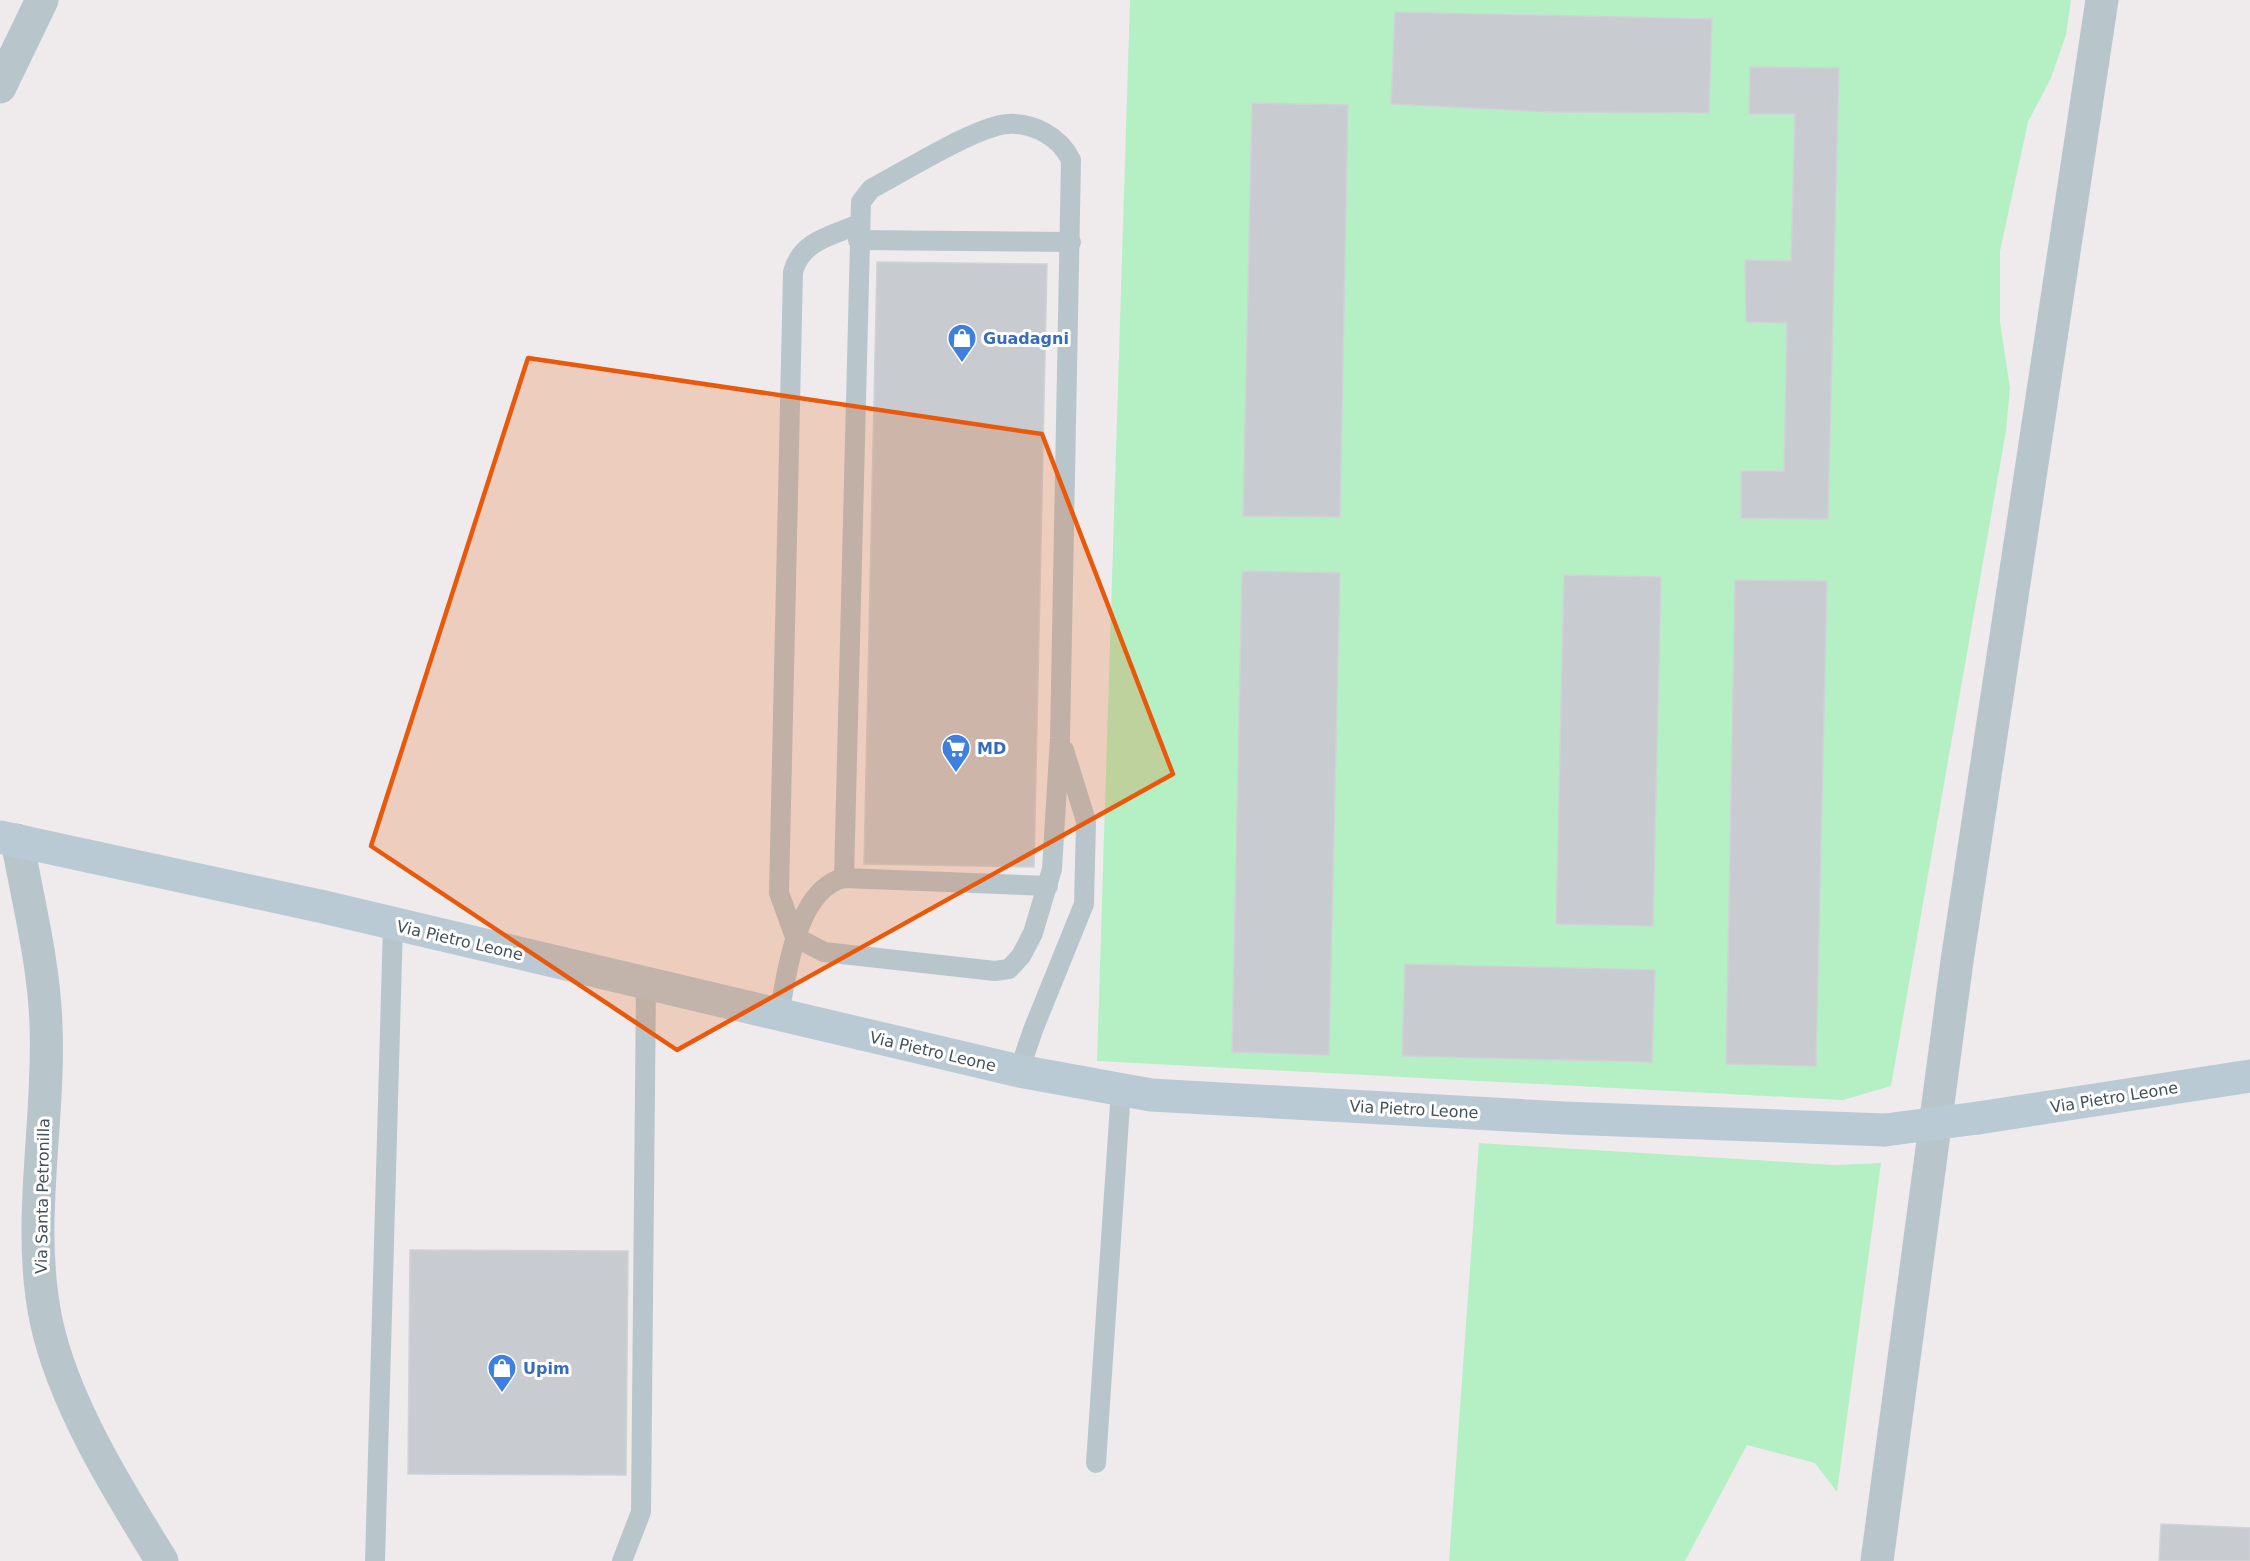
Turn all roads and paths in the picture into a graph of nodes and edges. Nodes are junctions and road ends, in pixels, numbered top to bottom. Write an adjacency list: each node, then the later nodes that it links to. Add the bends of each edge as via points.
1 (42, 0): 3 (street)
2 (2102, 0): 21 (street, via 1957,961)
3 (0, 87)
4 (858, 232): 5 (lane); 5 (lane, via 861,202 871,189 986,128 1008,124 1030,126 1064,146 1071,160); 8 (lane); 11 (lane, via 806,248 797,258 793,273 779,893)
5 (1071, 242): 6 (lane)
6 (1060, 738): 9 (lane); 14 (lane, via 1086,820 1084,904)
7 (8, 838): 10 (main road, Via Pietro Leone); 18 (street, Via Santa Petronilla, via 41,976 46,1024 39,1238 46,1322 60,1368 88,1432)
8 (844, 878): 9 (lane); 11 (lane, via 821,888)
9 (1048, 886): 11 (lane, via 1033,933 1009,969 995,971 825,952)
10 (393, 924): 12 (main road, Via Pietro Leone); 19 (lane)
11 (795, 937): 13 (lane)
12 (646, 984): 13 (main road, Via Pietro Leone); 20 (lane, via 641,1512)
13 (779, 1014): 14 (main road, Via Pietro Leone)
14 (1019, 1071): 16 (main road, Via Pietro Leone)
15 (2250, 1076): 16 (main road, Via Pietro Leone, bridge, via 1885,1130 1540,1116 1151,1095)
16 (1121, 1090): 17 (lane)
17 (1096, 1464)
18 (162, 1561)
19 (375, 1561)
20 (622, 1561)
21 (1877, 1561)

